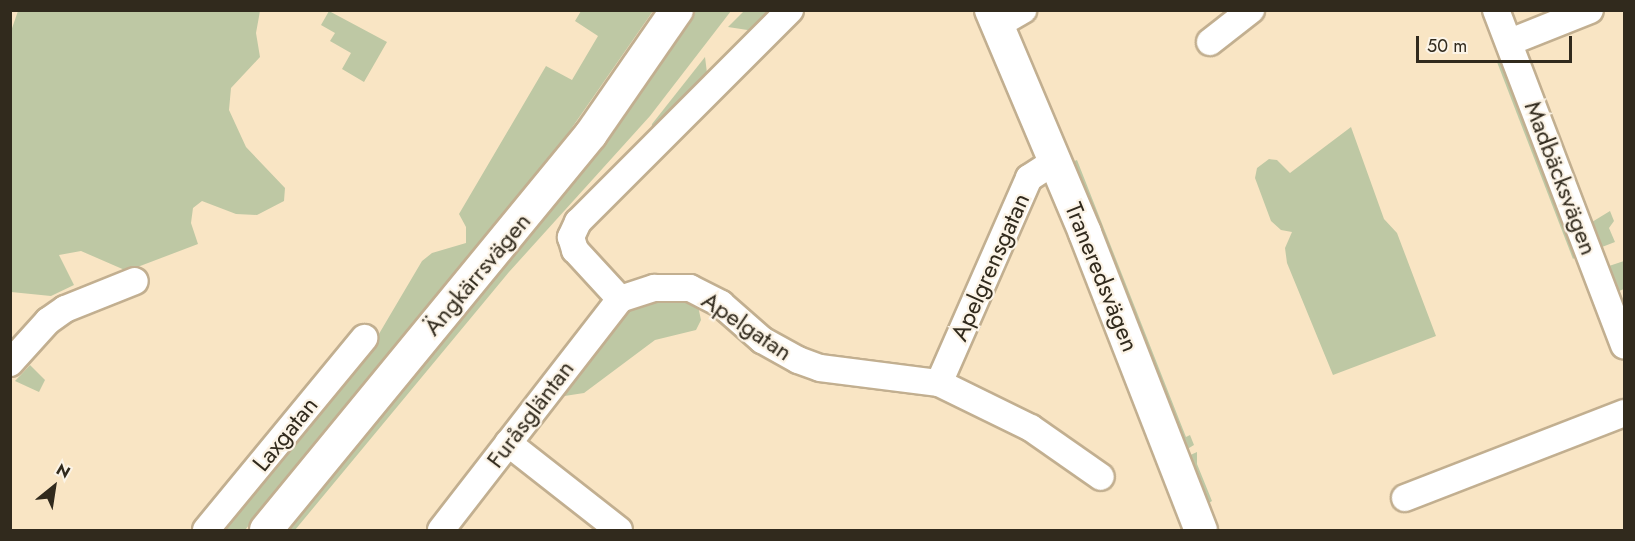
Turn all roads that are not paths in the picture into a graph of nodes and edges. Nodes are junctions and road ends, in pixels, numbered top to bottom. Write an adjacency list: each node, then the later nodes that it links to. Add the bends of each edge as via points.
1 (677, 10): 21 (street, Ängkärrsvägen, via 591,135)
2 (790, 10): 11 (street, via 578,222 572,245)
3 (1251, 10): 7 (street)
4 (1497, 10): 8 (street, Madbäcksvägen)
5 (1590, 10): 8 (street)
6 (1004, 15): 9 (street, Traneredsvägen)
7 (1210, 42)
8 (1510, 42): 13 (street, Madbäcksvägen)
9 (1054, 162): 15 (street, Apelgrensgatan, via 1029,178); 24 (street, Traneredsvägen)
10 (135, 280): 14 (street, via 65,309 48,321)
11 (620, 299): 15 (street, Apelgatan, via 654,288 690,288 721,304 762,340 798,360 820,368); 17 (street, Furåsgläntan)
12 (364, 338): 20 (street, Laxgatan)
13 (1624, 345)
14 (10, 363)
15 (939, 383): 18 (street, Apelgatan, via 1031,428)
16 (1624, 413): 19 (street)
17 (508, 443): 22 (street, Furåsgläntan); 23 (street)
18 (1101, 477)
19 (1405, 498)
20 (206, 531)
21 (266, 531)
22 (441, 531)
23 (619, 531)
24 (1201, 531)

